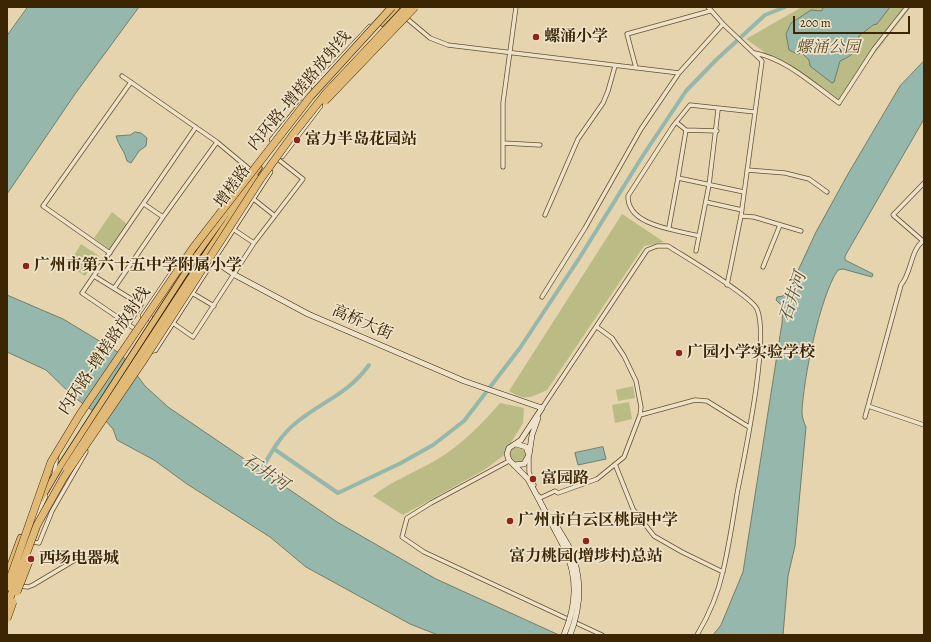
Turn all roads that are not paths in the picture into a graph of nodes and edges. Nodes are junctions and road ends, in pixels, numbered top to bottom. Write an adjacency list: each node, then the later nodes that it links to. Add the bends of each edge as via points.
1 (388, 7): 16 (street)
2 (392, 7): 94 (highway, 内环路-增槎路放射线, bridge, via 310,97 192,248 80,414)
3 (397, 7): 15 (main road, 增槎路)
4 (403, 7): 12 (main road, 增槎路)
5 (407, 7): 29 (highway, bridge)
6 (412, 7): 11 (street)
7 (415, 7): 29 (highway, bridge, via 334,93)
8 (516, 7): 17 (street)
9 (907, 7): 18 (street, via 874,49 839,103 786,66)
10 (709, 9): 13 (street); 20 (street, via 627,34)
11 (404, 16): 14 (street); 17 (street, via 430,38 448,45)
12 (389, 22): 14 (street); 24 (main road, 增槎路)
13 (723, 24): 18 (street); 21 (street)
14 (394, 26): 24 (street)
15 (371, 34): 16 (street); 26 (main road, 增槎路)
16 (355, 42): 28 (street)
17 (510, 53): 19 (street); 36 (street, via 504,103)
18 (754, 53): 27 (street, via 762,61)
19 (615, 66): 20 (street); 56 (street, via 605,97 578,139)
20 (636, 68): 21 (street)
21 (678, 73): 77 (street)
22 (122, 76): 23 (street)
23 (131, 82): 31 (street); 68 (street, via 43,206)
24 (324, 100): 39 (street); 40 (main road, 增槎路)
25 (718, 110): 27 (street); 30 (street, via 690,105); 33 (street)
26 (303, 111): 28 (street); 38 (main road, 增槎路)
27 (755, 112): 43 (street)
28 (292, 114): 34 (street)
29 (306, 118): 100 (highway, 内环路-增槎路放射线, bridge, via 270,165 143,361 87,441)
30 (676, 122): 32 (street); 62 (street, via 628,196 628,204 638,218)
31 (196, 127): 35 (street); 53 (street)
32 (686, 130): 33 (street); 46 (street)
33 (716, 131): 48 (street)
34 (274, 138): 38 (street); 42 (street)
35 (217, 142): 42 (street); 59 (street)
36 (503, 143): 37 (street); 41 (street)
37 (540, 145)
38 (271, 152): 44 (main road, 增槎路)
39 (278, 160): 45 (street); 57 (street, via 303,179)
40 (268, 163): 45 (street); 51 (main road, 增槎路)
41 (503, 167)
42 (250, 169): 44 (street); 55 (street)
43 (747, 170): 49 (street); 50 (street, via 785,173 809,179)
44 (255, 173): 64 (main road, 增槎路)
45 (268, 174): 51 (street, via 257,191)
46 (678, 178): 48 (street); 62 (street)
47 (924, 183): 86 (street, via 893,215 923,241 917,246 906,279 901,285)
48 (710, 185): 49 (street); 52 (street)
49 (744, 192): 54 (street)
50 (828, 192)
51 (248, 197): 57 (street); 61 (street); 69 (main road, 增槎路)
52 (706, 202): 54 (street); 65 (street)
53 (144, 204): 59 (street); 68 (street)
54 (742, 210): 58 (street)
55 (216, 214): 64 (street); 78 (street)
56 (545, 214)
57 (275, 216): 66 (street)
58 (741, 216): 60 (street); 74 (street)
59 (163, 217): 75 (street)
60 (780, 225): 63 (street); 71 (street)
61 (233, 228): 66 (street); 70 (street)
62 (669, 228): 65 (street)
63 (801, 231)
64 (212, 232): 69 (main road, 增槎路)
65 (699, 236): 67 (street)
66 (254, 243): 72 (street)
67 (696, 251)
68 (110, 253): 73 (street)
69 (199, 259): 97 (main road, bridge)
70 (213, 260): 72 (street, 高桥大街); 76 (street)
71 (763, 267)
72 (234, 275): 79 (street); 87 (street, 高桥大街, via 308,314 483,388)
73 (94, 276): 75 (street, via 110,287); 83 (street, via 82,293)
74 (727, 285): 84 (street, via 668,246 657,246 647,250); 91 (street, via 756,307 760,318 760,358)
75 (115, 287): 83 (street, via 141,305)
76 (192, 293): 79 (street); 81 (street)
77 (542, 298)
78 (154, 299): 80 (street); 81 (street)
79 (214, 306): 82 (street, via 193,337)
80 (147, 310): 82 (street, via 149,318 155,323); 85 (street)
81 (178, 315): 82 (street)
82 (172, 323): 85 (street, via 155,350 150,352 135,341 132,334)
83 (128, 325): 85 (street)
84 (597, 327): 87 (street); 88 (street, via 612,338 624,356 636,381)
85 (134, 330)
86 (868, 406): 89 (street); 90 (street)
87 (542, 408): 92 (street); 93 (street, via 532,435)
88 (640, 415): 91 (street, via 695,400 707,401); 96 (street, via 628,451)
89 (865, 417)
90 (924, 425)
91 (749, 427): 106 (street)
92 (516, 444): 93 (street, via 526,447); 95 (street, via 508,451)
93 (529, 455): 95 (street, via 524,464); 99 (street, via 530,475)
94 (51, 462): 105 (highway, 内环路-增槎路放射线, bridge); 107 (highway, bridge, via 40,483)
95 (511, 462): 103 (street, via 528,479); 119 (street, via 407,518 402,538 424,552)
96 (615, 464): 99 (street, via 590,483 558,493 555,491); 106 (street, via 633,509 654,536)
97 (63, 466): 98 (main road); 101 (main road); 105 (street, via 36,517)
98 (53, 477): 102 (street, via 58,451 67,430 84,444 86,452 52,511 38,543); 107 (main road, via 32,515)
99 (540, 498): 103 (street)
100 (51, 500): 114 (highway, 内环路-增槎路放射线, bridge, via 37,525); 116 (highway, bridge)
101 (40, 514): 102 (street); 108 (main road)
102 (33, 542): 110 (street)
103 (566, 546): 117 (street, bridge, via 575,584 574,606); 118 (street, bridge, via 575,562 579,587 577,612)
104 (80, 558): 110 (street, via 28,587)
105 (16, 565): 107 (street); 111 (highway, bridge); 112 (street)
106 (723, 572): 120 (street, via 710,613)
107 (8, 574): 109 (main road)
108 (16, 576): 110 (street); 113 (main road)
109 (7, 580)
110 (17, 585): 115 (street)
111 (7, 587)
112 (7, 592)
113 (7, 598)
114 (7, 606)
115 (7, 610)
116 (7, 619)
117 (564, 635)
118 (570, 635)
119 (602, 635)
120 (696, 635)

